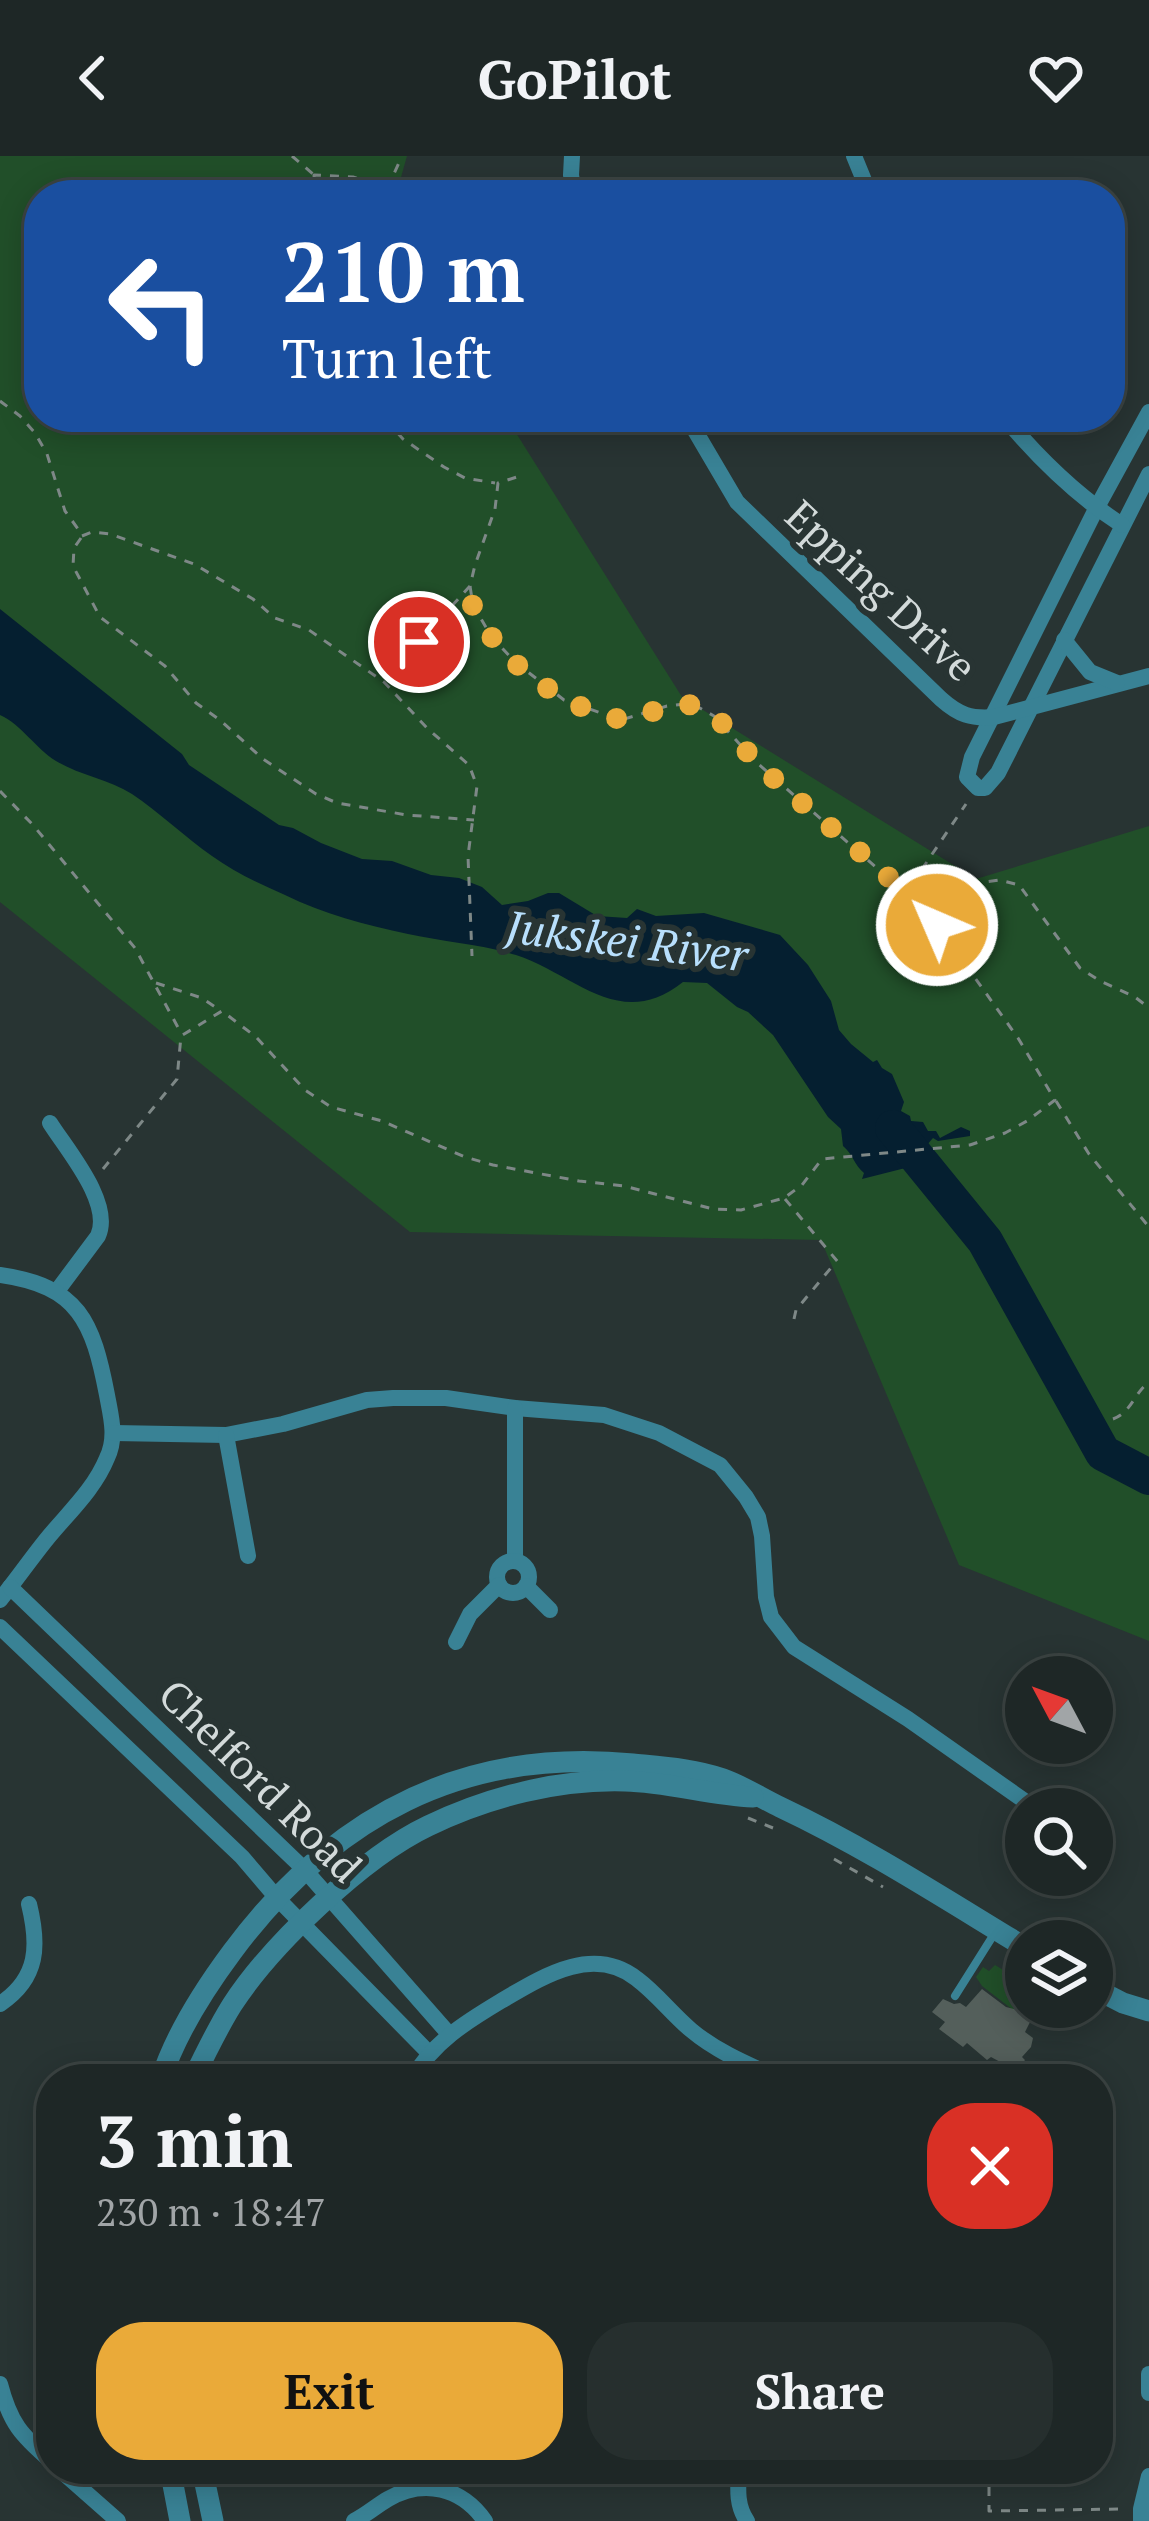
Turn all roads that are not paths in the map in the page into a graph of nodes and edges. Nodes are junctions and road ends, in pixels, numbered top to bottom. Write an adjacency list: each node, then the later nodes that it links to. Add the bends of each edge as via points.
1 (1149, 412): 5 (street)
2 (696, 432): 11 (street, Epping Drive, via 737,502 950,707 970,718)
3 (1018, 432): 5 (street)
4 (1149, 474): 6 (street)
5 (1096, 508): 6 (street); 11 (street)
6 (1122, 525): 7 (street)
7 (1064, 640): 9 (street, via 1090,672); 10 (street)
8 (1149, 676): 9 (street, Epping Drive)
9 (1122, 685): 10 (street, Epping Drive)
10 (1030, 709): 11 (street, Epping Drive); 11 (street, via 993,782 978,788 968,768)
11 (994, 716)
12 (50, 1123): 14 (street, via 100,1205 102,1227)
13 (0, 1275): 14 (street)
14 (57, 1291): 16 (street, via 92,1335)
15 (515, 1408): 17 (street, via 446,1398 368,1400); 19 (street); 26 (street, via 625,1420 719,1465 758,1517 771,1617 794,1647)
16 (114, 1433): 17 (street); 22 (street, via 85,1495)
17 (226, 1435): 18 (street)
18 (248, 1556)
19 (514, 1561): 20 (street, via 500,1568); 21 (street, via 527,1570)
20 (500, 1585): 21 (street, via 515,1593); 25 (street, via 470,1614)
21 (526, 1586): 23 (street)
22 (5, 1593): 28 (street, Chelford Road)
23 (550, 1610)
24 (0, 1627): 30 (street, Chelford Road)
25 (456, 1642)
26 (1006, 1788)
27 (760, 1798): 28 (street, via 687,1770 579,1761 516,1766 398,1804); 29 (street, via 624,1780 499,1798 426,1827); 33 (street)
28 (304, 1869): 29 (street, Chelford Road); 30 (street)
29 (331, 1897): 32 (street); 35 (street, Chelford Road)
30 (277, 1898): 32 (street, Chelford Road); 43 (street, via 218,1970)
31 (29, 1904): 39 (street, via 35,1955)
32 (302, 1924): 36 (street, Chelford Road); 44 (street, via 247,1984)
33 (997, 1930): 34 (street); 37 (lane)
34 (1005, 1935)
35 (363, 1939): 36 (street); 41 (street, Chelford Road)
36 (340, 1961): 42 (street, Chelford Road)
37 (955, 1996)
38 (1113, 1998): 40 (street)
39 (0, 2004)
40 (1149, 2011)
41 (449, 2035): 42 (street); 46 (street, via 536,1980 603,1964 636,1978 693,2032)
42 (429, 2053): 45 (street)
43 (167, 2064)
44 (200, 2064)
45 (422, 2064)
46 (750, 2064)
47 (1149, 2374): 49 (street)
48 (0, 2384): 50 (street, via 14,2426)
49 (1149, 2393)
50 (36, 2447)
51 (1149, 2476): 56 (street)
52 (76, 2484): 57 (street)
53 (173, 2484): 58 (street)
54 (205, 2484): 59 (street)
55 (739, 2484): 62 (street)
56 (1141, 2515)
57 (118, 2521)
58 (180, 2521)
59 (212, 2521)
60 (354, 2521): 61 (street, via 389,2498 428,2488 446,2489)
61 (485, 2521)
62 (747, 2521)

